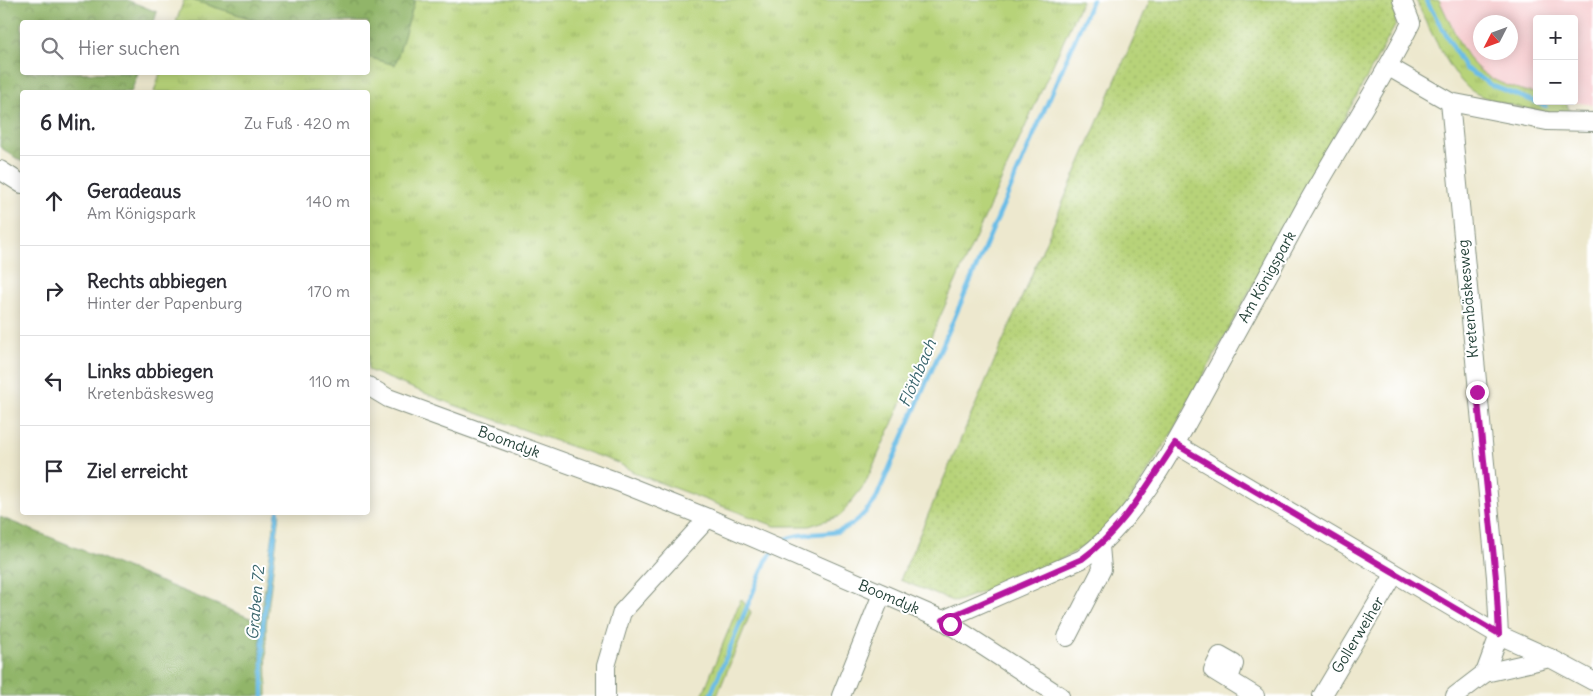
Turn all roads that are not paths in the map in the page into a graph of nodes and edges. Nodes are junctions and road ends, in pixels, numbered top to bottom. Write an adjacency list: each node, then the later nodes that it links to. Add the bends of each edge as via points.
1 (1402, 0): 2 (street, Am Königspark, via 1411,23)
2 (1389, 67): 3 (street); 8 (street, Am Königspark, via 1314,191)
3 (1450, 102): 4 (street, via 1547,121); 14 (street, Kretenbäskesweg)
4 (1593, 122)
5 (0, 170): 6 (street)
6 (20, 183)
7 (370, 387): 9 (street, Boomdyk, via 388,398)
8 (1175, 444): 10 (street, Am Königspark, via 1126,518); 11 (street)
9 (708, 518): 12 (street, Boomdyk); 21 (street, via 622,612 606,666)
10 (1100, 546): 13 (street, Am Königspark, via 1082,559); 15 (street, via 1102,569)
11 (1394, 575): 14 (street); 24 (street, Gollerweiher)
12 (882, 594): 13 (street, Boomdyk); 22 (street)
13 (943, 620): 20 (street, Boomdyk)
14 (1499, 634): 16 (street); 17 (street, Kretenbäskesweg)
15 (1067, 637)
16 (1550, 658): 17 (street); 19 (street)
17 (1485, 673): 25 (street)
18 (1229, 679): 23 (street)
19 (1593, 681)
20 (1049, 693)
21 (606, 696)
22 (841, 696)
23 (1255, 696)
24 (1322, 696)
25 (1455, 696)

